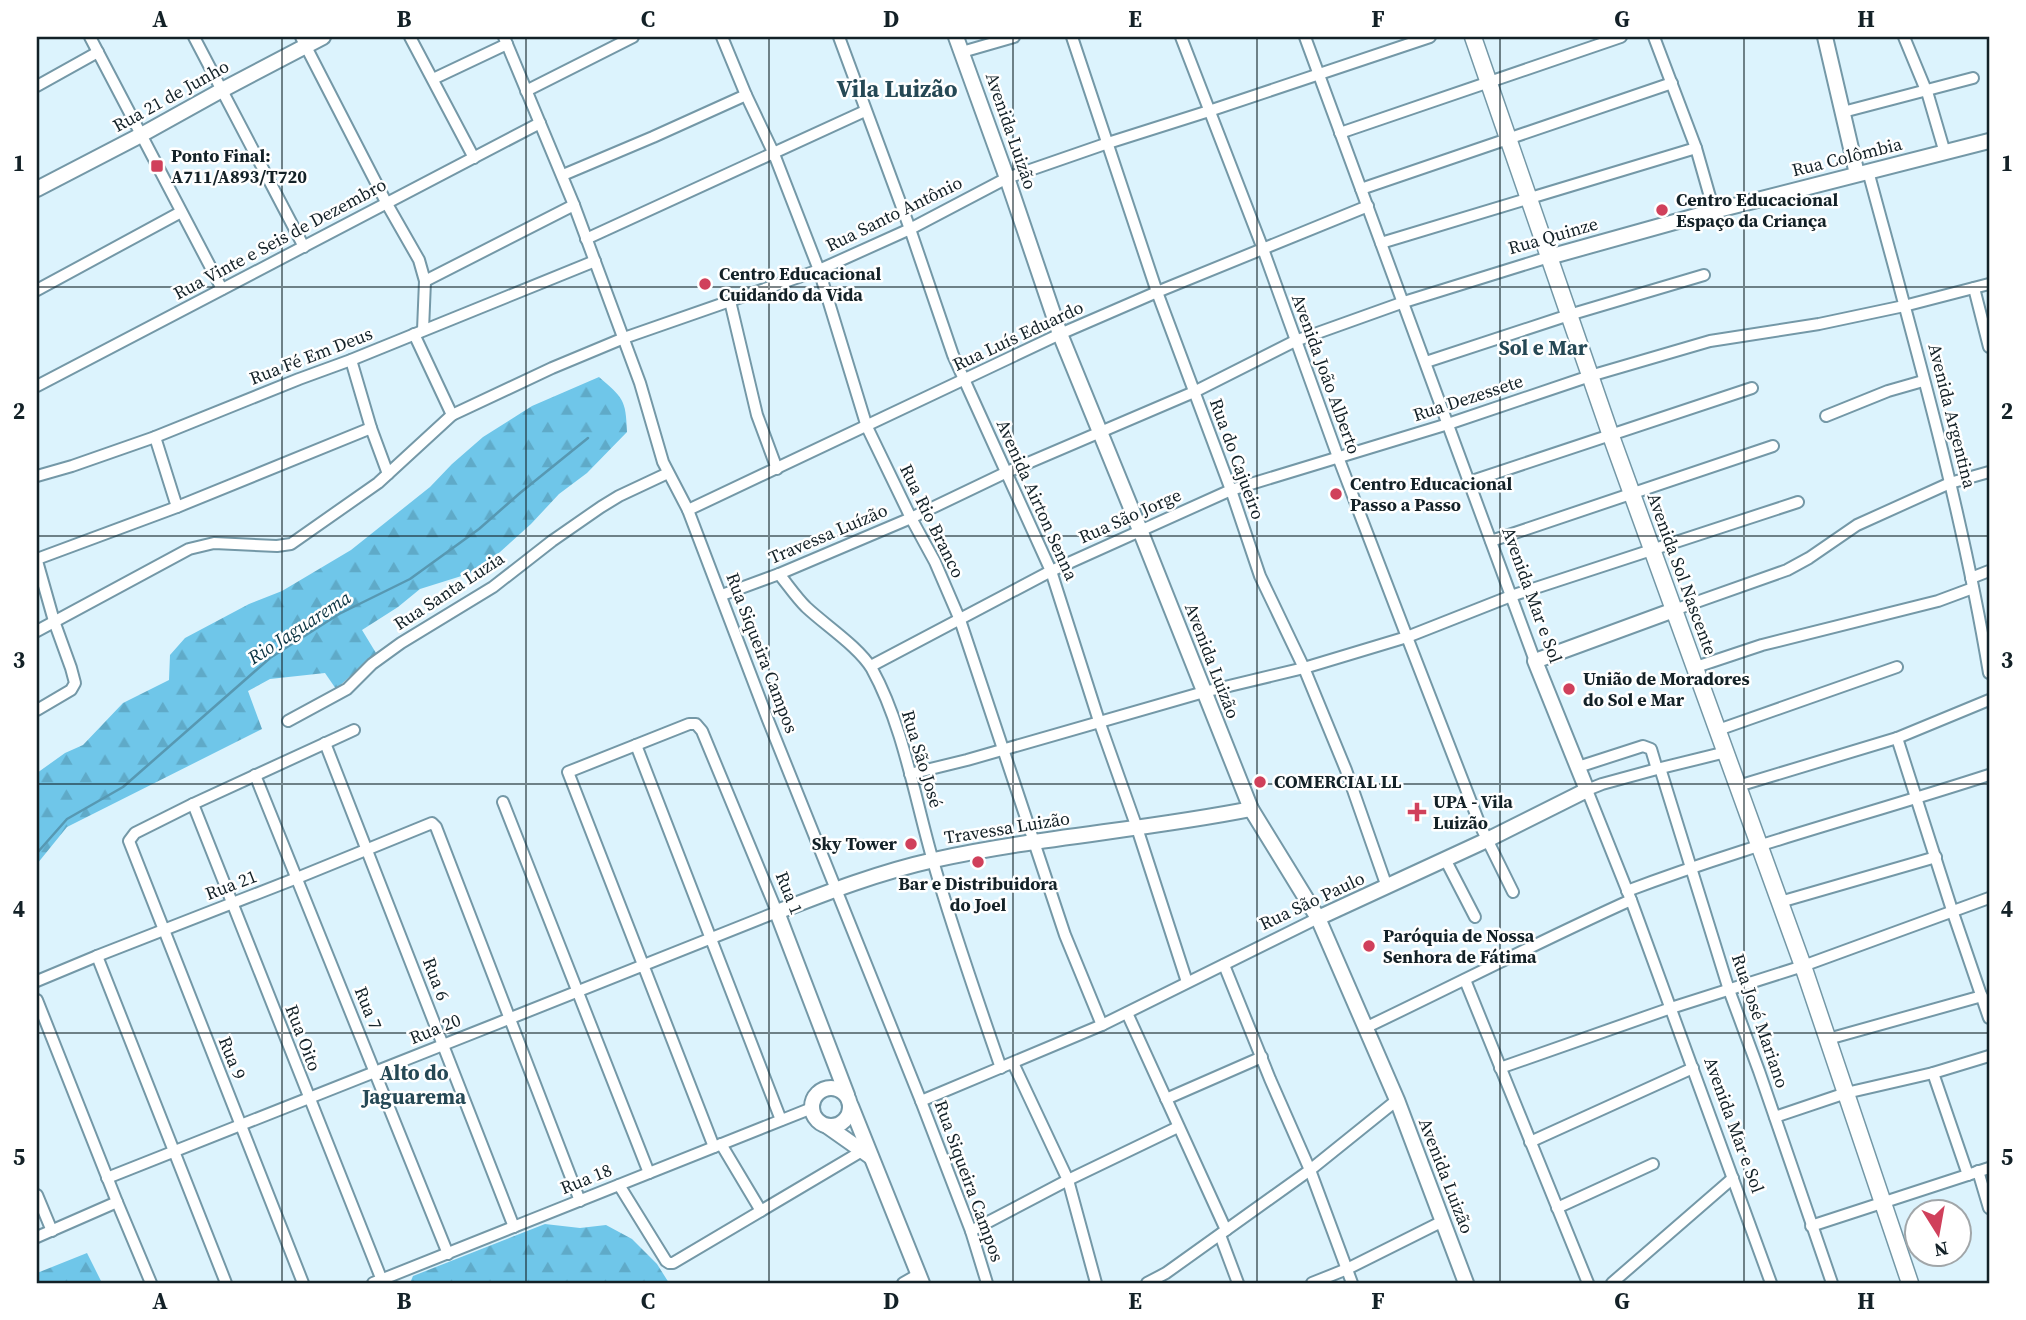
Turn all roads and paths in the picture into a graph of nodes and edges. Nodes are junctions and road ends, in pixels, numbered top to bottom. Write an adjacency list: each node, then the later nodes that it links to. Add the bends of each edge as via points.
1 (90, 37): 22 (street)
2 (194, 37): 30 (street)
3 (323, 37): 20 (street, Rua 21 de Junho)
4 (410, 37): 26 (street)
5 (632, 37): 21 (street)
6 (722, 37): 33 (street, Rua Rio Branco)
7 (839, 37): 34 (street, Avenida Airton Senna)
8 (956, 37): 23 (street, Avenida Luizão)
9 (1014, 37): 23 (street)
10 (1072, 37): 42 (street, Rua do Cajueiro)
11 (1181, 37): 35 (street, Avenida João Alberto)
12 (1305, 37): 24 (street, Avenida Mar e Sol)
13 (1430, 37): 24 (street, Rua Santo Antônio)
14 (1473, 37): 27 (main road, Avenida Sol Nascente)
15 (1621, 37): 27 (street)
16 (1654, 37): 28 (street)
17 (1825, 37): 36 (street, Avenida Argentina)
18 (1904, 37): 31 (street)
19 (505, 40): 26 (street); 32 (street, Rua Siqueira Campos)
20 (304, 41): 30 (street, Rua 21 de Junho); 53 (street)
21 (607, 42): 32 (street)
22 (98, 52): 29 (street); 39 (street)
23 (962, 52): 49 (street, Avenida Luizão)
24 (1318, 74): 35 (street, Rua Santo Antônio); 38 (street, Avenida Mar e Sol)
25 (1973, 78): 31 (street)
26 (433, 79): 46 (street)
27 (1488, 81): 38 (street); 40 (main road, Avenida Sol Nascente)
28 (1672, 83): 40 (street); 43 (street)
29 (37, 86)
30 (222, 90): 39 (street, Rua 21 de Junho); 61 (street)
31 (1926, 90): 36 (street); 44 (street)
32 (526, 91): 37 (street, Rua Siqueira Campos)
33 (746, 95): 45 (street, Rua Rio Branco); 48 (street)
34 (865, 111): 45 (street); 58 (street, Avenida Airton Senna)
35 (1209, 111): 42 (street, Rua Santo Antônio); 62 (street, Avenida João Alberto)
36 (1843, 112): 47 (street, Avenida Argentina)
37 (540, 123): 46 (street, Rua Vinte e Seis de Dezembro); 48 (street, Rua Siqueira Campos)
38 (1340, 133): 51 (street, Avenida Mar e Sol)
39 (141, 135): 50 (street, Rua 21 de Junho); 57 (street)
40 (1508, 138): 51 (street); 52 (main road, Avenida Sol Nascente)
41 (1989, 141): 44 (street, Rua Colômbia)
42 (1108, 143): 49 (street, Rua Santo Antônio); 72 (street, Rua do Cajueiro)
43 (1696, 148): 52 (street); 56 (street)
44 (1945, 153): 47 (street, Rua Colômbia)
45 (774, 154): 59 (street); 65 (street, Rua Rio Branco)
46 (474, 158): 53 (street, Rua Vinte e Seis de Dezembro)
47 (1862, 173): 56 (street, Rua Colômbia); 75 (street, Avenida Argentina)
48 (563, 175): 54 (street, Rua Siqueira Campos)
49 (1007, 178): 58 (street, Rua Santo Antônio); 78 (street, Avenida Luizão)
50 (37, 189)
51 (1361, 189): 55 (street, Avenida Mar e Sol)
52 (1529, 199): 60 (street); 63 (main road, Avenida Sol Nascente)
53 (387, 204): 61 (street, Rua Vinte e Seis de Dezembro); 67 (street, via 419,260)
54 (574, 205): 59 (street, Rua Siqueira Campos); 67 (street)
55 (1368, 206): 60 (street, Avenida Mar e Sol); 62 (street, Rua Luís Eduardo)
56 (1714, 211): 63 (street, Rua Quinze)
57 (181, 212): 70 (street); 71 (street)
58 (910, 229): 65 (street, Rua Santo Antônio); 85 (street, Avenida Airton Senna)
59 (586, 239): 64 (street, Rua Siqueira Campos)
60 (1381, 243): 74 (street, Avenida Mar e Sol)
61 (304, 247): 70 (street, Rua Vinte e Seis de Dezembro)
62 (1263, 249): 72 (street, Rua Luís Eduardo); 80 (street, Avenida João Alberto)
63 (1549, 257): 74 (street, Rua Quinze); 76 (main road, Avenida Sol Nascente)
64 (595, 261): 77 (street, Rua Fé Em Deus); 79 (street, Rua Siqueira Campos)
65 (818, 270): 73 (street, Rua Santo Antônio); 93 (street, Rua Rio Branco)
66 (1704, 275): 76 (street)
67 (425, 281): 77 (street)
68 (1989, 284): 69 (street)
69 (1974, 288): 75 (street); 81 (street)
70 (222, 289): 87 (street, Rua Vinte e Seis de Dezembro)
71 (37, 290)
72 (1157, 292): 78 (street, Rua Luís Eduardo); 89 (street, Rua do Cajueiro)
73 (730, 301): 79 (street, Rua Santo Antônio); 100 (street, via 757,415)
74 (1404, 302): 80 (street, Rua Quinze); 83 (street, Avenida Mar e Sol)
75 (1904, 306): 84 (street, Rua Dezessete, via 1710,341); 86 (street, Avenida Argentina)
76 (1569, 315): 83 (street); 84 (main road, Avenida Sol Nascente)
77 (418, 332): 82 (street, Rua Fé Em Deus); 90 (street)
78 (1060, 334): 85 (street, Rua Luís Eduardo); 95 (street, Avenida Luizão)
79 (624, 338): 90 (street, Rua Santo Antônio); 103 (street, Rua Siqueira Campos)
80 (1295, 341): 89 (street, Travessa Luízão); 99 (street, Avenida João Alberto)
81 (1989, 347)
82 (351, 360): 94 (street); 97 (street, Rua Fé Em Deus)
83 (1426, 362): 92 (street, Avenida Mar e Sol)
84 (1590, 376): 92 (street, Rua Dezessete); 96 (main road, Avenida Sol Nascente)
85 (964, 380): 93 (street, Rua Luís Eduardo); 102 (street, Avenida Airton Senna)
86 (1923, 381): 91 (street); 107 (street, Avenida Argentina)
87 (37, 386)
88 (1752, 388): 96 (street)
89 (1194, 392): 95 (street, Travessa Luízão); 108 (street, Rua do Cajueiro)
90 (452, 415): 104 (street, Rua Santo Antônio)
91 (1826, 416)
92 (1448, 424): 99 (street, Rua Dezessete); 106 (street, Avenida Mar e Sol)
93 (867, 427): 100 (street, Rua Luís Eduardo); 113 (street, Rua Rio Branco)
94 (371, 428): 104 (street); 111 (street)
95 (1100, 433): 102 (street, Travessa Luízão); 114 (street, Avenida Luizão)
96 (1611, 436): 106 (street); 109 (main road, Avenida Sol Nascente)
97 (155, 437): 105 (street, Rua Fé Em Deus); 111 (street)
98 (1773, 446): 109 (street)
99 (1338, 457): 108 (street, Rua São Jorge); 128 (street, Avenida João Alberto)
100 (777, 469): 112 (street, Rua Luís Eduardo)
101 (1989, 471): 107 (street)
102 (1007, 472): 113 (street, Travessa Luízão); 118 (street, Avenida Airton Senna)
103 (668, 473): 112 (street, Rua Siqueira Campos); 138 (street, Rua Santa Luzia, via 619,496 493,587 391,650 346,690)
104 (388, 474): 126 (street, Rua Santo Antônio, via 288,545 214,543 189,549)
105 (37, 476)
106 (1469, 482): 115 (street, Avenida Mar e Sol)
107 (1950, 483): 121 (street, Avenida Argentina); 124 (street, via 1857,525 1787,570)
108 (1231, 490): 114 (street, Rua São Jorge); 133 (street, Rua do Cajueiro, via 1260,576)
109 (1632, 493): 115 (street); 116 (main road, Avenida Sol Nascente)
110 (1798, 502): 116 (street)
111 (177, 507): 117 (street)
112 (688, 510): 122 (street, Rua Siqueira Campos)
113 (911, 518): 120 (street, Travessa Luízão); 125 (street, Rua Rio Branco)
114 (1140, 530): 118 (street, Rua São Jorge); 135 (street, Avenida Luizão)
115 (1491, 541): 123 (street, Avenida Mar e Sol)
116 (1653, 551): 123 (street); 124 (main road, Avenida Sol Nascente)
117 (37, 560): 126 (street)
118 (1051, 571): 125 (street, Rua São Jorge); 139 (street, Avenida Airton Senna)
119 (1989, 571): 121 (street)
120 (779, 574): 122 (street, Travessa Luízão); 130 (street, Rua São José, via 806,607)
121 (1972, 583): 131 (street, via 1938,601 1762,645); 134 (street, Avenida Argentina)
122 (722, 595): 169 (street, Rua Siqueira Campos)
123 (1511, 596): 128 (street); 129 (street, Avenida Mar e Sol)
124 (1674, 610): 129 (street); 131 (main road, Avenida Sol Nascente)
125 (960, 620): 130 (street, Rua São Jorge); 145 (street, Rua Rio Branco)
126 (54, 621): 127 (street); 137 (street, via 75,683)
127 (37, 631)
128 (1407, 637): 133 (street); 159 (street, Avenida João Alberto)
129 (1535, 661): 147 (street, Avenida Mar e Sol)
130 (870, 666): 149 (street, Rua São José)
131 (1696, 667): 141 (main road, Avenida Sol Nascente)
132 (1897, 667): 141 (street)
133 (1304, 668): 135 (street); 168 (street, Rua do Cajueiro)
134 (1989, 673)
135 (1204, 692): 139 (street); 157 (street, Avenida Luizão)
136 (1989, 700): 142 (street)
137 (37, 710)
138 (288, 721)
139 (1099, 722): 145 (street); 158 (street, Avenida Airton Senna)
140 (354, 730): 143 (street)
141 (1718, 730): 146 (main road, Avenida Sol Nascente)
142 (1897, 738): 152 (street); 154 (street)
143 (325, 743): 150 (street); 162 (street, Rua 6)
144 (636, 745): 176 (street, Rua 1, via 690,724 702,731); 180 (street); 182 (street, via 568,772)
145 (1003, 749): 149 (street); 160 (street, Rua Rio Branco)
146 (1726, 752): 148 (street, Rua São Paulo); 152 (main road, Avenida Sol Nascente)
147 (1578, 767): 148 (street, Rua José Mariano, via 1643,746 1651,749); 153 (street, Avenida Mar e Sol)
148 (1659, 768): 153 (street, Rua São Paulo); 166 (street, Rua José Mariano)
149 (910, 774): 165 (street, Rua São José)
150 (255, 775): 156 (street); 167 (street, Rua 7)
151 (1989, 775): 154 (street)
152 (1738, 786): 161 (main road, Avenida Sol Nascente)
153 (1587, 790): 159 (street, Rua São Paulo); 171 (street, Avenida Mar e Sol)
154 (1918, 799): 161 (street); 163 (street)
155 (503, 802): 189 (street)
156 (193, 804): 174 (street, Rua Oito); 179 (street, Rua 9, via 135,833 129,841)
157 (1251, 809): 158 (street, Travessa Luizão); 178 (street, Avenida Luizão)
158 (1137, 828): 160 (street, Travessa Luizão); 187 (street, Avenida Airton Senna)
159 (1487, 839): 164 (street, Rua São Paulo); 170 (street, Avenida João Alberto)
160 (1034, 843): 165 (street, Travessa Luizão); 196 (street, Rua Rio Branco)
161 (1759, 845): 166 (street); 173 (main road, Avenida Sol Nascente)
162 (366, 849): 167 (street, Rua 21); 194 (street, Rua 21, via 432,822); 199 (street, Rua 6)
163 (1936, 857): 173 (street); 175 (street)
164 (1445, 859): 168 (street, Rua São Paulo); 177 (street)
165 (933, 860): 169 (street, Travessa Luizão); 203 (street, Rua São José)
166 (1690, 867): 171 (street); 188 (street, Rua José Mariano)
167 (297, 878): 174 (street, Rua 21); 207 (street, Rua 7)
168 (1387, 887): 178 (street, Rua São Paulo)
169 (836, 889): 176 (street, Travessa Luizão); 215 (street, Rua Siqueira Campos)
170 (1513, 892)
171 (1629, 895): 185 (street); 192 (street, Avenida Mar e Sol)
172 (1989, 898): 175 (street)
173 (1780, 902): 184 (main road, Avenida Sol Nascente)
174 (232, 904): 179 (street, Rua 21); 211 (street, Rua Oito)
175 (1952, 910): 184 (street); 190 (street)
176 (777, 912): 180 (street, Rua 20); 206 (street, Rua 1)
177 (1475, 917)
178 (1318, 918): 183 (street, Rua São Paulo); 197 (street, Avenida Luizão)
179 (163, 931): 181 (street, Rua 21); 219 (street, Rua 9)
180 (711, 938): 182 (street, Rua 20); 218 (street)
181 (97, 956): 186 (street, Rua 21); 224 (street)
182 (643, 965): 189 (street, Rua 20); 223 (street)
183 (1224, 965): 187 (street, Rua São Paulo); 200 (street)
184 (1803, 966): 188 (street); 198 (main road, Avenida Sol Nascente)
185 (1465, 980): 197 (street); 204 (street)
186 (37, 981)
187 (1187, 982): 193 (street, Rua São Paulo)
188 (1729, 990): 192 (street); 217 (street, Rua José Mariano)
189 (578, 991): 194 (street, Rua 20); 229 (street)
190 (1982, 996): 195 (street); 198 (street)
191 (37, 1000): 231 (street)
192 (1671, 1008): 204 (street); 205 (street, Avenida Mar e Sol)
193 (1127, 1013): 196 (street, Rua São Paulo); 212 (street)
194 (509, 1018): 199 (street, Rua 20); 236 (street)
195 (1989, 1018)
196 (1102, 1025): 202 (street, Rua São Paulo)
197 (1367, 1027): 213 (street, Avenida Luizão)
198 (1828, 1040): 210 (main road, Avenida Sol Nascente)
199 (443, 1045): 207 (street, Rua 20); 244 (street, Rua 6)
200 (1262, 1056): 212 (street); 228 (street)
201 (1989, 1056): 208 (street)
202 (1013, 1063): 203 (street, Rua São Paulo); 233 (street)
203 (1001, 1068): 215 (street, Rua São Paulo)
204 (1500, 1068): 222 (street)
205 (1693, 1068): 222 (street); 232 (street, Avenida Mar e Sol)
206 (838, 1070): 209 (street, via 837,1082); 214 (street, Rua 1)
207 (374, 1072): 211 (street, Rua 20); 249 (street, Rua 7)
208 (1933, 1073): 210 (street); 230 (street)
209 (828, 1088): 214 (street, via 839,1089); 216 (street, via 817,1093)
210 (1846, 1093): 217 (street); 238 (main road, Avenida Sol Nascente)
211 (308, 1098): 219 (street, Rua 20); 252 (street, Rua Oito)
212 (1166, 1099): 221 (street)
213 (1397, 1100): 228 (street); 242 (street, Avenida Luizão)
214 (849, 1101): 220 (street, via 850,1112 844,1122); 225 (street, Rua 1)
215 (921, 1101): 246 (street, Rua Siqueira Campos)
216 (812, 1108): 218 (street, Rua 18); 220 (street, via 816,1119)
217 (1775, 1117): 243 (street, Rua José Mariano)
218 (781, 1120): 223 (street, Rua 18)
219 (240, 1125): 224 (street, Rua 20); 255 (street, Rua 9)
220 (827, 1126): 225 (street)
221 (1178, 1128): 233 (street); 247 (street)
222 (1530, 1142): 239 (street)
223 (718, 1146): 229 (street, Rua 18); 241 (street)
224 (174, 1151): 231 (street, Rua 20); 254 (street)
225 (867, 1154): 241 (street); 251 (street, Rua 1)
226 (1653, 1164): 239 (street)
227 (1989, 1168): 230 (street)
228 (1310, 1170): 247 (street); 250 (street)
229 (649, 1173): 234 (street, Rua 18)
230 (1973, 1173): 238 (street); 240 (street)
231 (107, 1178): 237 (street)
232 (1733, 1178): 265 (street); 266 (street, Avenida Mar e Sol)
233 (1068, 1180): 246 (street); 258 (street)
234 (619, 1185): 236 (street, Rua 18); 241 (street, via 669,1264)
235 (37, 1195): 245 (street)
236 (580, 1200): 244 (street, Rua 18)
237 (117, 1202): 245 (street); 253 (street)
238 (1884, 1203): 243 (street); 268 (main road, Avenida Sol Nascente)
239 (1557, 1208): 264 (street)
240 (1989, 1208)
241 (761, 1211)
242 (1443, 1221): 250 (street); 263 (street, Avenida Luizão)
243 (1811, 1226): 267 (street, Rua José Mariano)
244 (514, 1227): 249 (street, Rua 18)
245 (52, 1231): 248 (street)
246 (971, 1231): 257 (street, Rua Siqueira Campos)
247 (1223, 1232): 259 (street); 260 (street)
248 (37, 1237)
249 (448, 1254): 252 (street, Rua 18)
250 (1347, 1269): 261 (street); 262 (street)
251 (921, 1279): 256 (street)
252 (379, 1282)
253 (151, 1283)
254 (226, 1283)
255 (303, 1283)
256 (903, 1283)
257 (988, 1283)
258 (1096, 1283)
259 (1147, 1283)
260 (1238, 1283)
261 (1312, 1283)
262 (1352, 1283)
263 (1466, 1283)
264 (1588, 1283)
265 (1612, 1283)
266 (1771, 1283)
267 (1832, 1283)
268 (1910, 1283)

